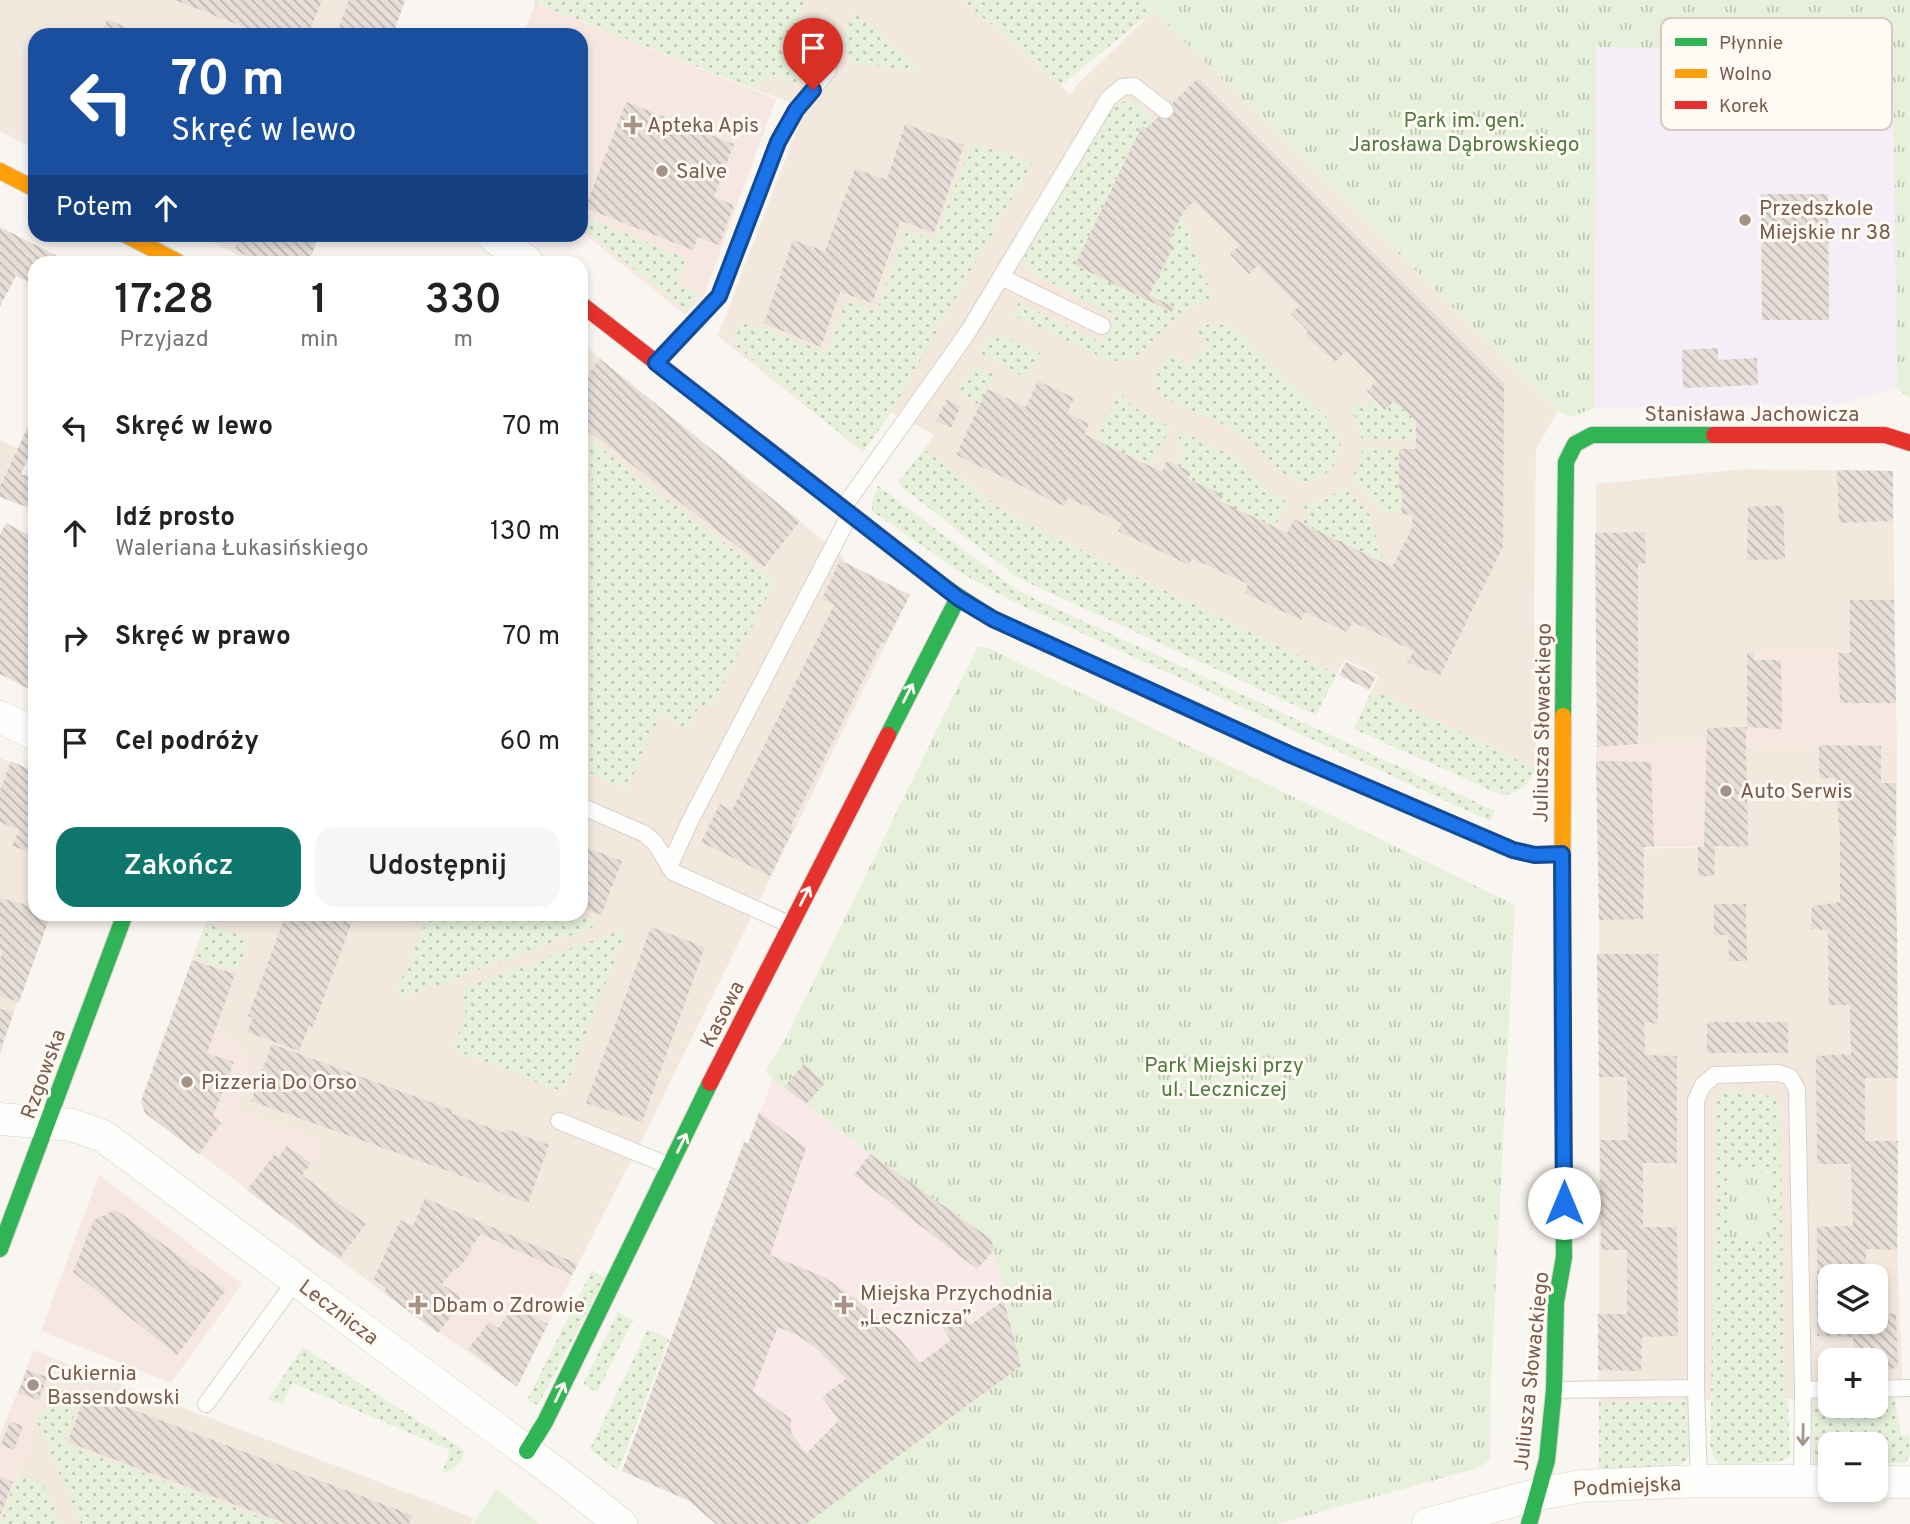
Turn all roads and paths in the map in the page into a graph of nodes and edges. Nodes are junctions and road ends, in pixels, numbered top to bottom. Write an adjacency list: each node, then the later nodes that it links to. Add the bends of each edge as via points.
1 (828, 70): 12 (lane, via 778,142 719,296)
2 (1165, 110): 9 (lane, via 1134,86 1122,87 1108,99)
3 (0, 171): 4 (street)
4 (28, 185)
5 (139, 242): 7 (street)
6 (501, 242): 8 (street)
7 (166, 256)
8 (519, 256)
9 (1001, 277): 11 (lane); 15 (lane)
10 (588, 310): 12 (street)
11 (1102, 326)
12 (656, 363): 15 (street)
13 (1592, 435): 14 (street, Stanisława Jachowicza, via 1885,435); 20 (street, Juliusza Słowackiego, via 1574,444 1566,462)
14 (1910, 443)
15 (846, 511): 16 (street); 21 (lane)
16 (958, 598): 20 (street, via 993,619 1513,850); 23 (street, Kasowa, one-way to 16)
17 (0, 717): 18 (street)
18 (28, 731)
19 (588, 809): 21 (lane, via 645,834)
20 (1562, 854): 34 (street, Juliusza Słowackiego, via 1564,1257 1556,1302)
21 (669, 867): 23 (lane)
22 (122, 921): 26 (street, Rzgowska)
23 (791, 925): 27 (street, Kasowa, one-way to 23)
24 (0, 1119): 26 (street, Lecznicza)
25 (559, 1121): 27 (lane)
26 (47, 1123): 28 (street, Rzgowska); 29 (street, Lecznicza, via 103,1136)
27 (670, 1166): 37 (street, Kasowa, one-way to 27)
28 (0, 1250)
29 (296, 1280): 36 (lane); 37 (street, Lecznicza)
30 (1696, 1388): 34 (lane); 35 (lane, via 1696,1100 1703,1085 1715,1075 1779,1073 1790,1077 1797,1089); 38 (lane)
31 (1910, 1388): 33 (lane)
32 (1818, 1389): 35 (lane)
33 (1888, 1389)
34 (1554, 1390): 42 (street, Juliusza Słowackiego)
35 (1803, 1390): 39 (lane, one-way to 39)
36 (206, 1404)
37 (527, 1451): 43 (street, Lecznicza)
38 (1699, 1481): 39 (street, Podmiejska); 42 (street, Podmiejska, via 1582,1486)
39 (1816, 1481)
40 (1888, 1482): 41 (street)
41 (1910, 1482)
42 (1539, 1494): 44 (street, Podmiejska); 45 (street, Juliusza Słowackiego)
43 (621, 1524)
44 (1428, 1524)
45 (1529, 1524)

